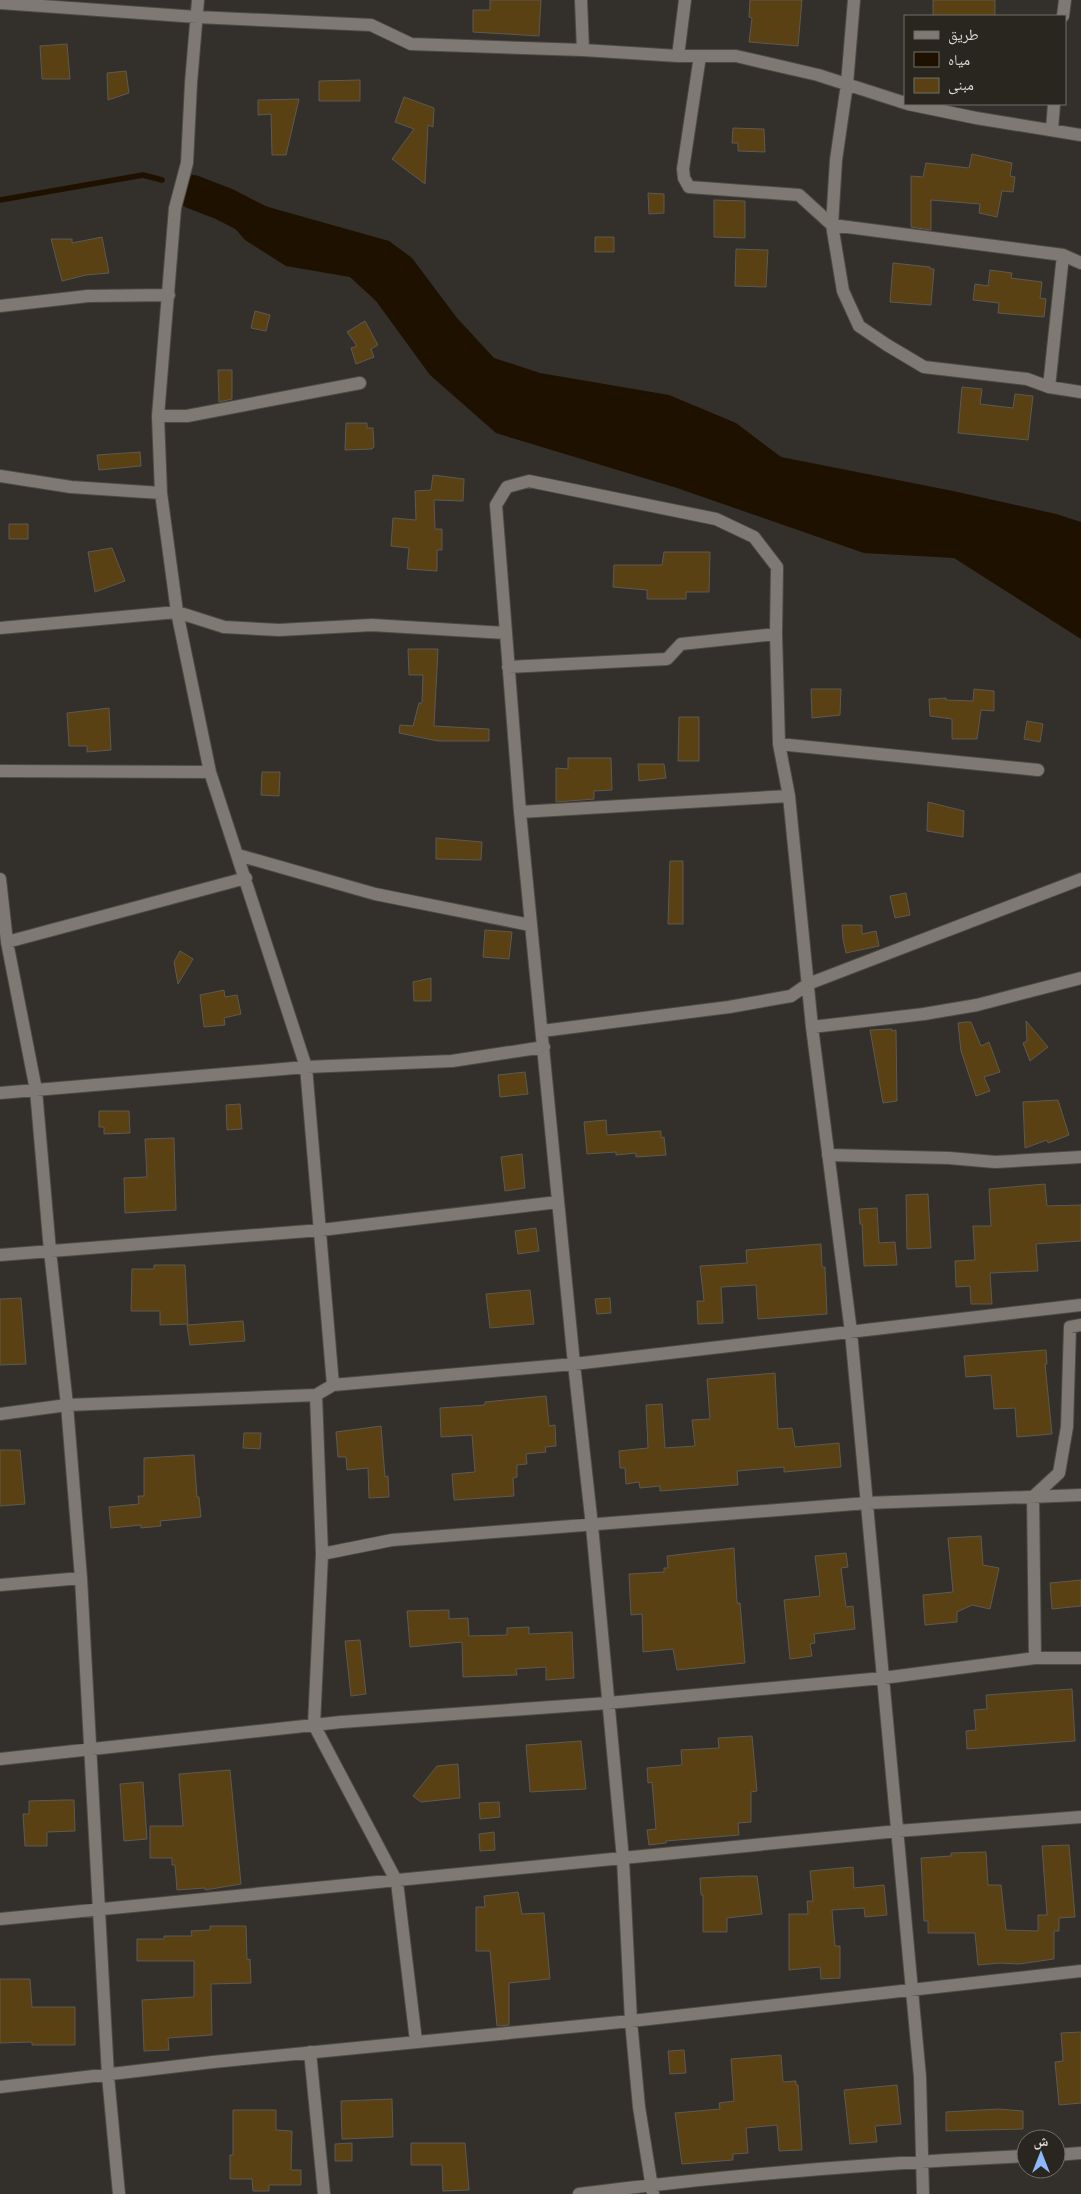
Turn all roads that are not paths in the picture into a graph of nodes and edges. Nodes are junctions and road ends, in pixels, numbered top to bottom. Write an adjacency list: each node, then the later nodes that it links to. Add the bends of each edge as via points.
1 (198, 0): 8 (street)
2 (581, 0): 9 (street)
3 (685, 0): 10 (street)
4 (854, 0): 12 (street)
5 (1065, 0): 7 (street)
6 (0, 3): 8 (street)
7 (1063, 15)
8 (197, 17): 9 (street, via 371,25 411,44); 21 (street, via 187,163 175,208)
9 (583, 50): 10 (street)
10 (678, 56): 11 (street)
11 (700, 56): 12 (street, via 736,56); 18 (street, via 683,169 690,187 799,195)
12 (847, 84): 13 (street); 18 (street, via 836,160)
13 (904, 102)
14 (915, 105): 16 (street)
15 (1054, 105): 16 (street)
16 (1052, 130): 17 (street)
17 (1081, 135)
18 (832, 225): 19 (street); 24 (street, via 843,291 859,326 924,367 1026,379)
19 (1063, 255): 20 (street); 24 (street)
20 (1081, 263)
21 (169, 295): 22 (street, via 88,296); 26 (street)
22 (0, 306)
23 (360, 383): 26 (street, via 186,416)
24 (1048, 387): 25 (street)
25 (1081, 392)
26 (158, 416): 28 (street)
27 (0, 476): 28 (street, via 71,487)
28 (160, 493): 29 (street)
29 (177, 612): 30 (street); 31 (street, via 224,627 279,630 372,625); 37 (street)
30 (0, 628)
31 (505, 633): 32 (street, via 496,505 507,487 529,481 716,519 754,536 777,567); 33 (street)
32 (776, 634): 33 (street, via 681,644 667,659); 34 (street)
33 (508, 667): 39 (street)
34 (779, 744): 35 (street); 38 (street)
35 (1038, 770)
36 (0, 771): 37 (street)
37 (210, 772): 40 (street)
38 (789, 796): 39 (street); 48 (street)
39 (520, 812): 44 (street)
40 (238, 855): 41 (street); 44 (street, via 375,894)
41 (246, 878): 46 (street); 52 (street)
42 (1081, 879): 48 (street)
43 (0, 880): 45 (street)
44 (530, 925): 50 (street)
45 (3, 929): 46 (street)
46 (7, 942): 53 (street)
47 (1081, 978): 49 (street, via 977,1005)
48 (808, 984): 49 (street); 50 (street, via 791,996 738,1006)
49 (812, 1027): 55 (street)
50 (542, 1031): 51 (street)
51 (544, 1047): 52 (street, via 452,1061); 57 (street)
52 (306, 1067): 53 (street); 58 (street)
53 (36, 1090): 54 (street); 59 (street)
54 (0, 1093)
55 (828, 1155): 56 (street, via 995,1162); 63 (street)
56 (1081, 1157)
57 (558, 1202): 58 (street); 64 (street)
58 (321, 1230): 59 (street); 65 (street)
59 (50, 1251): 60 (street); 67 (street)
60 (0, 1255)
61 (1081, 1305): 63 (street)
62 (1081, 1325): 70 (street, via 1070,1327 1067,1428 1059,1473)
63 (850, 1332): 64 (street); 71 (street)
64 (574, 1364): 65 (street); 72 (street)
65 (333, 1385): 66 (street)
66 (316, 1395): 67 (street); 73 (street)
67 (67, 1405): 68 (street); 74 (street)
68 (0, 1414)
69 (1081, 1495): 70 (street)
70 (1033, 1497): 71 (street); 76 (street)
71 (867, 1503): 72 (street); 78 (street)
72 (592, 1526): 73 (street, via 392,1540); 79 (street)
73 (322, 1554): 80 (street)
74 (81, 1578): 75 (street); 81 (street)
75 (0, 1585)
76 (1035, 1658): 77 (street); 78 (street)
77 (1081, 1658)
78 (883, 1678): 79 (street); 84 (street)
79 (608, 1702): 80 (street); 85 (street)
80 (314, 1725): 81 (street); 86 (street)
81 (91, 1749): 82 (street); 87 (street)
82 (0, 1759)
83 (1081, 1817): 84 (street)
84 (898, 1831): 85 (street); 90 (street)
85 (623, 1859): 86 (street); 91 (street)
86 (397, 1882): 87 (street); 92 (street)
87 (100, 1908): 88 (street); 94 (street)
88 (0, 1919)
89 (1081, 1971): 90 (street)
90 (912, 1991): 91 (street); 99 (street)
91 (631, 2021): 92 (street); 100 (street, via 639,2107)
92 (416, 2041): 93 (street)
93 (310, 2052): 94 (street); 102 (street)
94 (108, 2076): 95 (street); 101 (street)
95 (0, 2087)
96 (1081, 2153): 97 (street)
97 (1066, 2154)
98 (1016, 2156): 99 (street)
99 (923, 2161): 100 (street); 104 (street)
100 (652, 2189): 103 (street)
101 (119, 2194)
102 (324, 2194)
103 (579, 2194)
104 (923, 2194)

